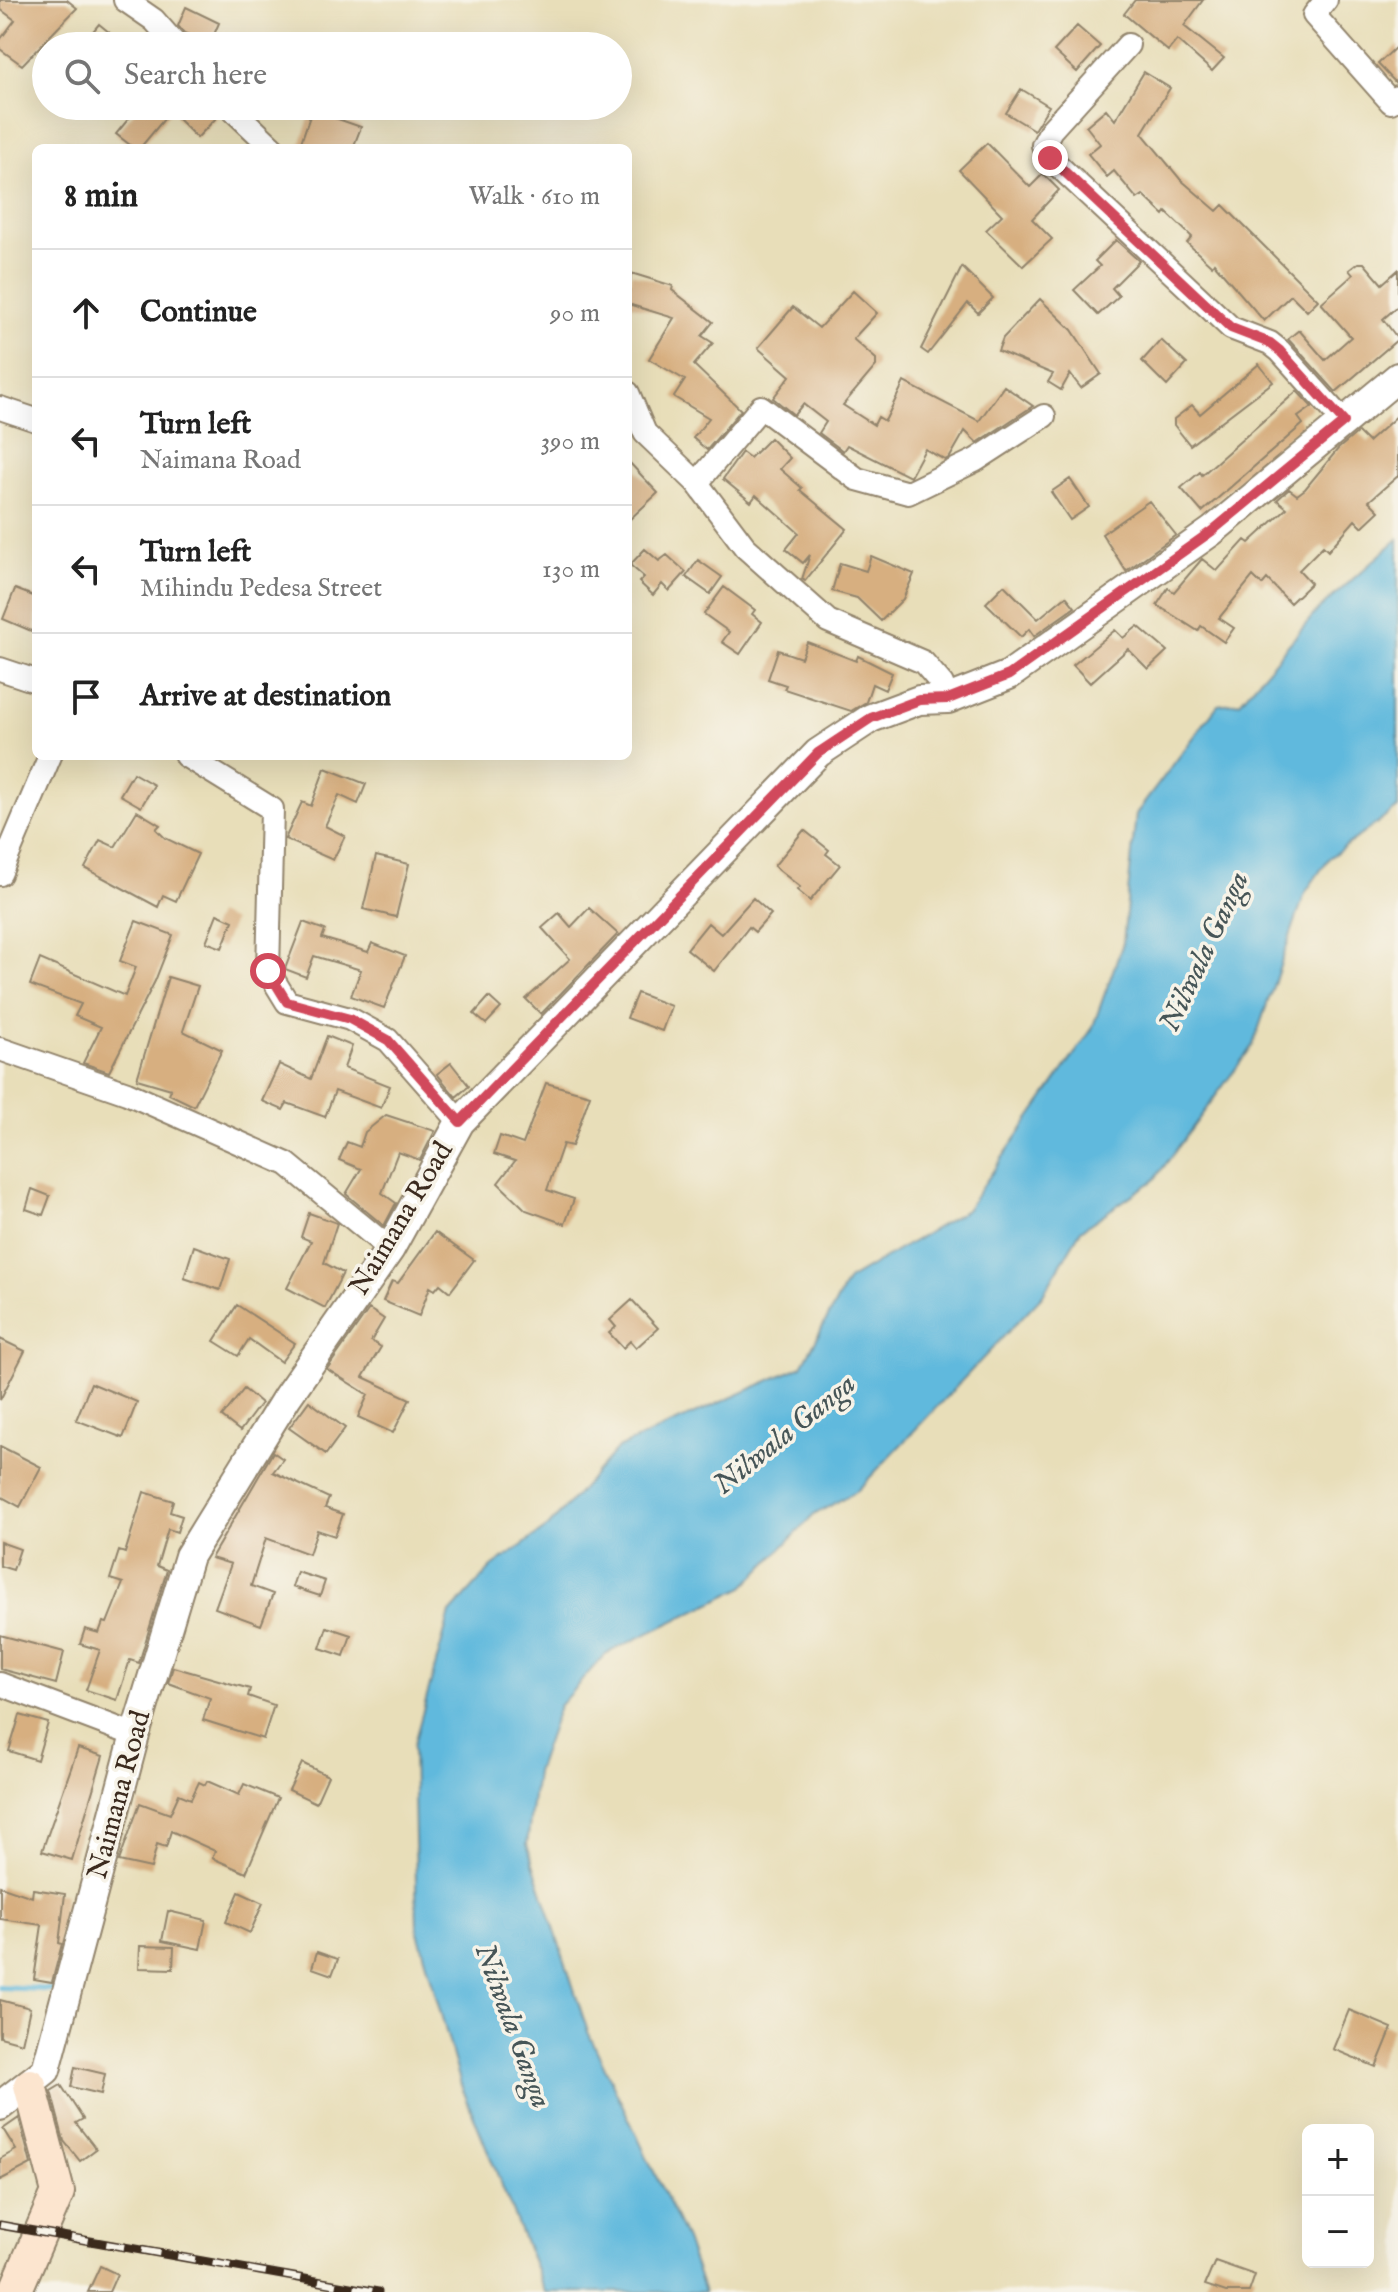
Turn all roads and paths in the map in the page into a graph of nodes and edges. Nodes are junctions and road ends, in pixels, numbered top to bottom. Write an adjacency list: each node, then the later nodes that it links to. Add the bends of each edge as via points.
1 (125, 0): 3 (street)
2 (1326, 0): 5 (street, via 1314,15 1391,102)
3 (165, 32)
4 (1128, 45): 13 (street, via 1051,130 1043,145 1050,158 1231,328 1280,351)
5 (1398, 97)
6 (244, 120): 7 (street)
7 (269, 144)
8 (1398, 377): 13 (street, Naimana Road)
9 (632, 402): 14 (street, via 645,433)
10 (0, 408): 12 (street)
11 (1044, 416): 14 (street, via 976,460 908,493 857,479 761,407)
12 (32, 419)
13 (1344, 422): 17 (street, Naimana Road, via 1212,531 1009,675)
14 (697, 483): 17 (street, via 745,547 828,621 923,662)
15 (0, 669): 16 (street)
16 (32, 680)
17 (948, 699): 22 (street, Naimana Road, via 919,700 871,718 818,753)
18 (48, 760): 20 (street)
19 (192, 760): 22 (street, via 272,809 268,971 287,1002 350,1019 388,1040)
20 (0, 874)
21 (0, 1049): 23 (street, via 127,1093 287,1164)
22 (460, 1122): 23 (street, Naimana Road)
23 (390, 1249): 25 (street, Naimana Road, via 287,1397 189,1556)
24 (0, 1684): 25 (street)
25 (135, 1735): 26 (street, Naimana Road, via 46,2070)
26 (30, 2085): 27 (street, Naimana Road); 28 (main road, via 58,2192)
27 (0, 2106)
28 (15, 2292)

